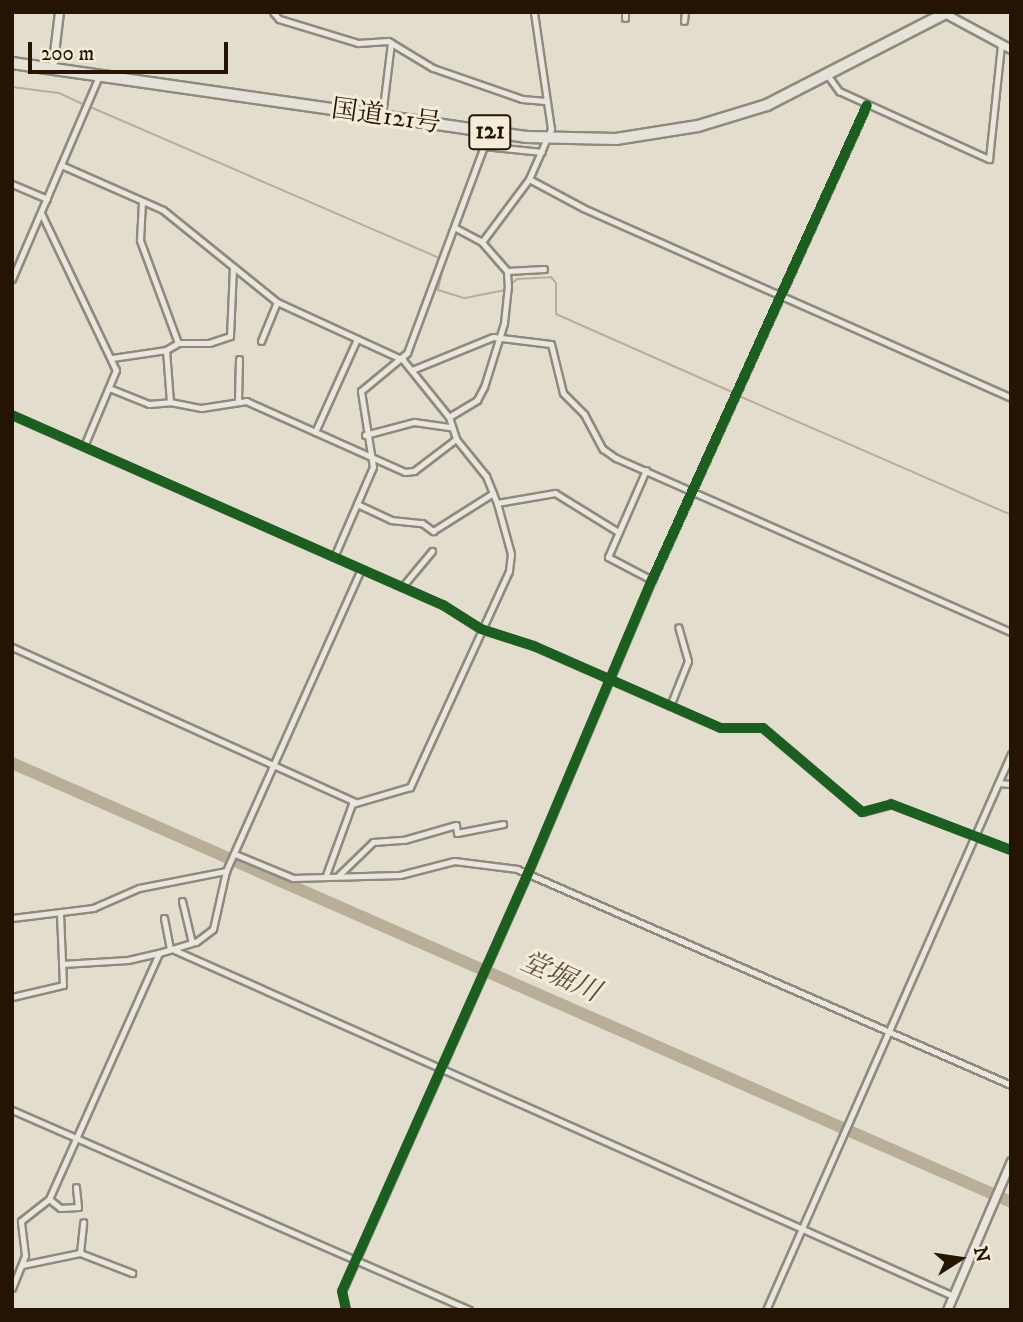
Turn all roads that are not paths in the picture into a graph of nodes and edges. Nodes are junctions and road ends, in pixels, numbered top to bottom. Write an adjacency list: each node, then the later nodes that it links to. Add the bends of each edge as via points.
1 (59, 12): 11 (street)
2 (273, 12): 7 (street, via 279,19 358,43)
3 (534, 12): 14 (street)
4 (685, 12): 6 (street)
5 (947, 13): 8 (street); 13 (highway, 国道121号 / 121)
6 (684, 21)
7 (391, 43): 14 (street, via 433,68 522,99); 16 (street)
8 (1001, 44): 9 (street); 15 (street, via 989,159)
9 (1011, 49)
10 (12, 63): 11 (highway, 国道121号 / 121)
11 (51, 69): 12 (highway, 国道121号 / 121)
12 (99, 76): 16 (highway, 国道121号 / 121); 19 (street)
13 (828, 76): 15 (street, via 839,91); 17 (highway, 国道121号 / 121, via 746,112 672,131 616,139)
14 (545, 101): 17 (street, via 551,129)
15 (867, 104): 31 (street)
16 (382, 116): 17 (highway, 国道121号 / 121)
17 (547, 139): 18 (street)
18 (542, 152): 20 (street); 25 (street, via 484,146)
19 (61, 165): 22 (street); 23 (street)
20 (529, 179): 26 (street); 31 (street, via 583,208)
21 (12, 184): 22 (street)
22 (47, 199): 24 (street)
23 (142, 201): 27 (street, via 169,215); 36 (street, via 140,240)
24 (41, 213): 30 (street); 38 (street)
25 (456, 228): 26 (street); 40 (street)
26 (482, 242): 29 (street)
27 (233, 267): 32 (street); 36 (street, via 230,336 209,343)
28 (544, 269): 29 (street)
29 (507, 271): 33 (street)
30 (12, 279)
31 (781, 296): 43 (street); 55 (street)
32 (277, 302): 34 (street); 35 (street)
33 (500, 338): 41 (street); 47 (street, via 477,400); 54 (street, via 554,346 563,393 584,414 603,449)
34 (356, 339): 40 (street); 49 (street)
35 (261, 341)
36 (178, 343): 37 (street)
37 (166, 350): 38 (street); 45 (street)
38 (112, 359): 42 (street, via 116,372)
39 (239, 359): 44 (street)
40 (403, 360): 41 (street); 50 (street, via 361,391)
41 (412, 370): 47 (street)
42 (109, 388): 45 (street, via 149,404); 52 (street)
43 (1011, 398)
44 (238, 400): 45 (street, via 201,408); 49 (street)
45 (170, 402)
46 (12, 415): 52 (street)
47 (449, 417): 48 (street)
48 (451, 427): 50 (street, via 414,422); 51 (street)
49 (315, 432): 53 (street)
50 (365, 435): 53 (street)
51 (456, 439): 53 (street, via 414,471 405,472); 56 (street)
52 (85, 446): 61 (street)
53 (372, 458): 58 (street, via 373,469)
54 (646, 470): 55 (street); 59 (street)
55 (694, 491): 63 (street); 67 (street)
56 (493, 493): 57 (street); 58 (street, via 433,531 422,523 391,520)
57 (497, 503): 59 (street, via 555,493); 66 (street, via 510,563)
58 (357, 504): 61 (street)
59 (618, 532): 63 (street, via 608,561)
60 (432, 551): 64 (street)
61 (334, 556): 62 (street)
62 (362, 569): 64 (street); 72 (street)
63 (652, 580): 69 (street)
64 (402, 587): 66 (street)
65 (678, 627): 70 (street, via 688,661)
66 (481, 629): 69 (street, via 534,646); 75 (street, via 410,787)
67 (1011, 632)
68 (12, 647): 72 (street)
69 (611, 680): 70 (street); 81 (street)
70 (670, 706): 77 (street, via 729,730 763,727 862,812 891,804)
71 (1011, 754): 73 (street)
72 (272, 765): 75 (street); 79 (street)
73 (998, 783): 74 (street); 77 (street)
74 (1011, 784)
75 (356, 802): 82 (street)
76 (503, 824): 83 (street, via 457,833 456,825 404,840 373,842)
77 (973, 839): 78 (street); 93 (street)
78 (1011, 850)
79 (235, 854): 80 (street); 82 (street, via 293,878)
80 (226, 871): 85 (street, via 139,888 93,908); 88 (street, via 213,929)
81 (528, 873): 83 (street, via 454,861 400,876); 93 (street); 94 (street)
82 (326, 875): 83 (street)
83 (339, 875)
84 (182, 901): 88 (street)
85 (60, 913): 86 (street); 91 (street)
86 (12, 918)
87 (164, 918): 89 (street)
88 (192, 943): 89 (street)
89 (171, 949): 90 (street); 94 (street)
90 (159, 953): 91 (street); 97 (street)
91 (62, 964): 92 (street, via 64,985 59,989)
92 (12, 997)
93 (888, 1032): 95 (street); 102 (street)
94 (440, 1070): 102 (street); 104 (street)
95 (1011, 1085)
96 (12, 1110): 97 (street)
97 (78, 1138): 100 (street); 104 (street)
98 (1011, 1161): 108 (street)
99 (76, 1187): 100 (street, via 78,1207 60,1208)
100 (48, 1199): 105 (street, via 21,1221)
101 (83, 1222): 103 (street)
102 (802, 1228): 108 (street); 111 (street)
103 (79, 1253): 105 (street); 106 (street)
104 (358, 1261): 109 (street, via 342,1291); 110 (street)
105 (22, 1265): 107 (street)
106 (132, 1273)
107 (12, 1288)
108 (951, 1294): 112 (street)
109 (346, 1310)
110 (469, 1310)
111 (766, 1310)
112 (947, 1310)

